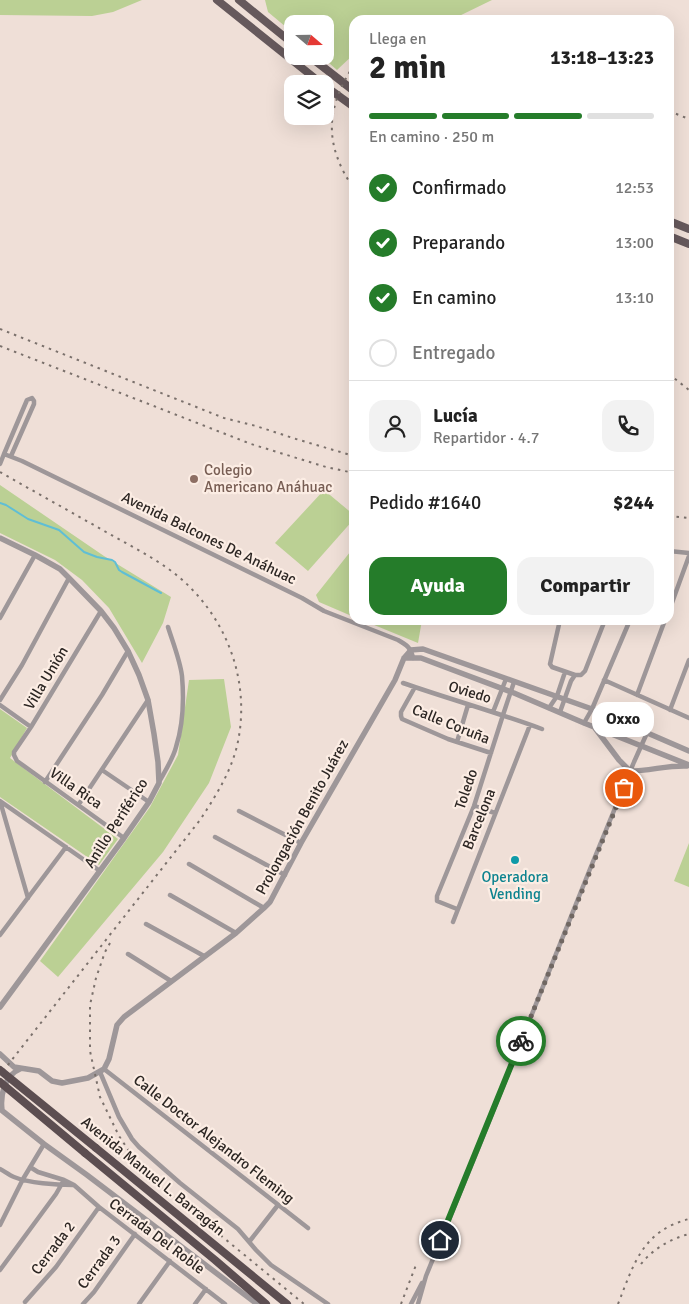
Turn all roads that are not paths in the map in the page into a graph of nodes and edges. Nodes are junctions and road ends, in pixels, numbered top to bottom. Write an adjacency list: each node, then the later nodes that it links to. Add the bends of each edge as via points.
1 (217, 0): 5 (main road)
2 (239, 0): 3 (main road)
3 (284, 37)
4 (321, 65): 6 (main road)
5 (311, 75)
6 (349, 87)
7 (334, 92): 8 (main road)
8 (349, 103)
9 (674, 223): 10 (main road)
10 (689, 229)
11 (674, 238): 12 (main road)
12 (689, 244)
13 (17, 422): 14 (street); 14 (street, via 27,400 32,398 34,404); 15 (street)
14 (24, 426): 16 (street)
15 (8, 442): 16 (street); 17 (street)
16 (16, 445): 18 (street)
17 (4, 454): 18 (street, Avenida Balcones De Anáhuac); 19 (street)
18 (11, 456): 28 (street, Avenida Balcones De Anáhuac)
19 (0, 464)
20 (0, 538): 22 (street, Anillo Periférico)
21 (674, 552): 23 (street)
22 (35, 555): 24 (street, Anillo Periférico); 27 (street)
23 (689, 555): 25 (street)
24 (69, 578): 26 (street, Anillo Periférico); 52 (street)
25 (674, 597)
26 (101, 611): 36 (street, Anillo Periférico); 65 (street, Villa Unión)
27 (0, 618)
28 (349, 621)
29 (360, 625): 35 (street, Avenida Balcones De Anáhuac, via 398,640)
30 (559, 625): 40 (street, via 550,662 552,667)
31 (604, 625): 41 (street, via 585,671)
32 (628, 625): 43 (street)
33 (663, 625): 50 (street)
34 (168, 627): 78 (street, via 182,675 182,717 176,749)
35 (411, 650): 37 (street, Prolongación Benito Juárez); 38 (street); 42 (street, Avenida Balcones De Anáhuac, via 423,649)
36 (128, 651): 53 (street, Anillo Periférico); 77 (street)
37 (404, 658): 38 (street); 87 (street, Prolongación Benito Juárez)
38 (413, 658): 47 (street, via 421,658)
39 (689, 660): 58 (street)
40 (565, 672): 41 (street); 49 (street)
41 (575, 675): 51 (street)
42 (504, 678): 45 (street, Avenida Balcones De Anáhuac); 47 (street)
43 (604, 680): 50 (street); 57 (street)
44 (403, 683): 46 (street, Oviedo)
45 (516, 683): 48 (street); 49 (street, Avenida Balcones De Anáhuac)
46 (415, 687): 55 (street, Oviedo); 69 (street, Calle Coruña, via 401,718)
47 (500, 688): 48 (street); 59 (street)
48 (512, 692): 56 (street); 61 (street, Toledo)
49 (556, 696): 51 (street, Avenida Balcones De Anáhuac); 56 (street)
50 (637, 696): 58 (street)
51 (565, 699): 57 (street, Avenida Balcones De Anáhuac); 60 (street)
52 (0, 700)
53 (148, 700): 75 (street); 78 (street, Anillo Periférico)
54 (0, 705): 65 (street)
55 (468, 705): 59 (street, Oviedo); 69 (street)
56 (549, 708): 60 (street)
57 (592, 709): 63 (street); 68 (street, Avenida Balcones De Anáhuac)
58 (670, 710): 62 (street)
59 (493, 712): 61 (street, Oviedo)
60 (560, 712): 63 (street)
61 (503, 715): 64 (street, Oviedo); 72 (street, Toledo)
62 (689, 718)
63 (584, 723): 66 (street)
64 (530, 725): 67 (street, Oviedo); 84 (street, Barcelona)
65 (31, 726): 73 (street, Villa Unión)
66 (594, 727): 70 (street); 76 (street)
67 (542, 729)
68 (647, 733): 70 (street); 71 (street, Avenida Balcones De Anáhuac)
69 (456, 742): 72 (street, Calle Coruña)
70 (642, 746): 74 (street); 76 (street)
71 (689, 750)
72 (491, 754): 82 (street, Toledo)
73 (14, 757): 77 (street, Villa Rica)
74 (689, 766): 76 (street)
75 (102, 770): 80 (street); 81 (street)
76 (630, 771): 128 (street)
77 (45, 782): 81 (street, Villa Rica)
78 (159, 783): 80 (street, Anillo Periférico)
79 (0, 801): 88 (street); 93 (street)
80 (149, 802): 86 (street, Anillo Periférico)
81 (79, 804): 86 (street, Villa Rica)
82 (474, 806): 84 (street); 95 (street, Toledo, via 436,900)
83 (239, 811): 87 (street)
84 (495, 814): 95 (street, Barcelona)
85 (215, 837): 91 (street)
86 (124, 838): 90 (street, Anillo Periférico)
87 (301, 843): 91 (street, Prolongación Benito Juárez)
88 (66, 847): 90 (street); 93 (street)
89 (189, 864): 94 (street)
90 (100, 871): 104 (street, Anillo Periférico)
91 (285, 875): 94 (street, Prolongación Benito Juárez)
92 (170, 895): 98 (street)
93 (28, 898): 99 (street)
94 (264, 908): 98 (street, Prolongación Benito Juárez)
95 (457, 910): 96 (street, Barcelona)
96 (453, 922)
97 (146, 924): 101 (street)
98 (236, 933): 101 (street, Prolongación Benito Juárez)
99 (0, 935)
100 (128, 954): 102 (street)
101 (204, 956): 102 (street, Prolongación Benito Juárez)
102 (171, 981): 110 (street, Prolongación Benito Juárez, via 120,1020 109,1059)
103 (0, 995): 104 (street)
104 (6, 999): 105 (street, Anillo Periférico)
105 (0, 1007)
106 (0, 1054): 107 (street)
107 (14, 1067): 108 (street); 111 (street)
108 (21, 1068): 110 (street, via 62,1083 88,1078); 112 (street, via 5,1085)
109 (0, 1070): 137 (highway, Avenida Manuel L. Barragán, bridge)
110 (102, 1070): 120 (street, Calle Doctor Alejandro Fleming); 125 (street, via 118,1118 136,1143 180,1184 238,1229)
111 (0, 1084): 136 (highway, Avenida Manuel L. Barragán, bridge)
112 (1, 1109): 113 (street)
113 (44, 1144): 114 (street); 131 (street)
114 (30, 1167): 116 (street); 117 (street, Cerrada Del Roble)
115 (0, 1169): 116 (street)
116 (23, 1179): 118 (street); 122 (street)
117 (64, 1180): 118 (street); 119 (street, Cerrada Del Roble)
118 (62, 1185): 119 (street); 127 (street)
119 (74, 1185): 121 (street, Cerrada Del Roble)
120 (278, 1205): 123 (street, Calle Doctor Alejandro Fleming); 125 (street)
121 (99, 1207): 124 (street, Cerrada Del Roble); 130 (street, Cerrada 2, via 56,1267)
122 (0, 1225)
123 (308, 1228)
124 (134, 1234): 126 (street, Cerrada Del Roble); 132 (street, Cerrada 3)
125 (249, 1242): 138 (street, via 271,1265)
126 (170, 1261): 129 (street, Cerrada Del Roble); 133 (street)
127 (0, 1270)
128 (426, 1276): 139 (street); 140 (street)
129 (206, 1289): 134 (street); 135 (street, Cerrada Del Roble)
130 (25, 1302)
131 (253, 1303)
132 (83, 1304)
133 (139, 1304)
134 (195, 1304)
135 (226, 1304)
136 (266, 1304)
137 (287, 1304)
138 (328, 1304)
139 (411, 1304)
140 (418, 1304)

